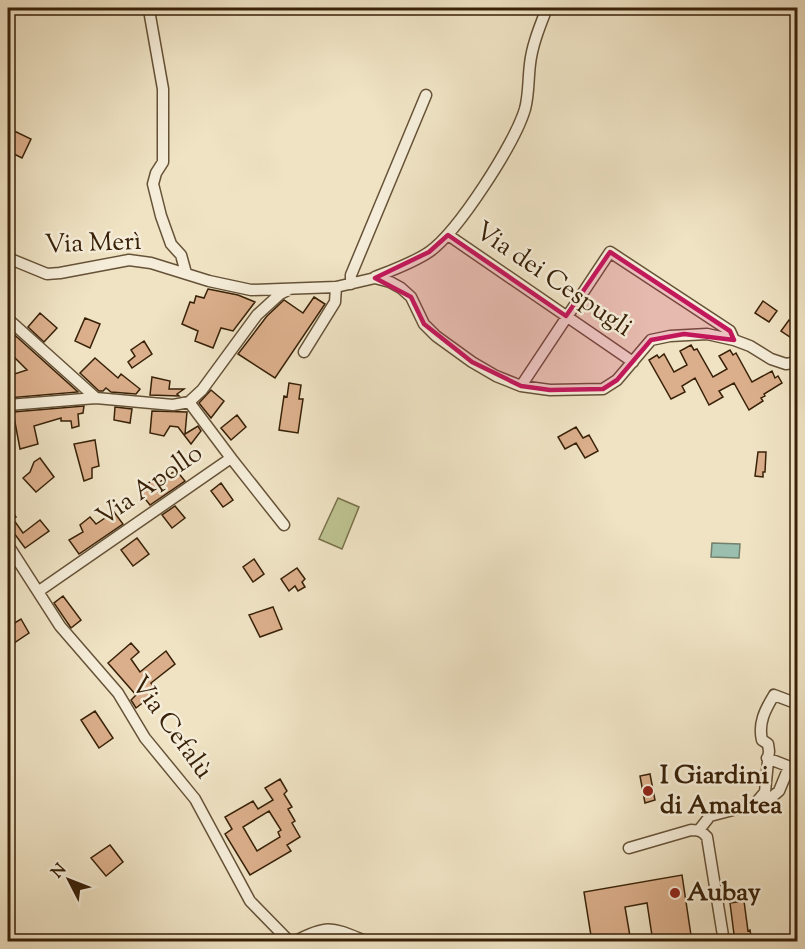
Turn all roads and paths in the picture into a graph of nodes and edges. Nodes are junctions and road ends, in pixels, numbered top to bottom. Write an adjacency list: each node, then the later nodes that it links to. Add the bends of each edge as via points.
1 (547, 8): 4 (street, Via Merì, via 532,48 529,91 519,126)
2 (149, 10): 6 (street, via 163,89 163,162 153,184 171,244 181,255)
3 (426, 95): 8 (street, via 351,275)
4 (448, 235): 7 (street, Via Merì, via 429,252); 13 (street, Via dei Cespugli)
5 (8, 258): 6 (street, Via Merì, via 47,274 129,260)
6 (186, 273): 11 (street, Via Merì)
7 (375, 278): 8 (street, Via Merì); 19 (street, via 395,285 411,297 424,324 436,336 472,362)
8 (351, 284): 9 (street, Via Merì)
9 (336, 287): 10 (street, Via Merì); 16 (street, via 335,302)
10 (292, 288): 11 (street, Via Merì); 12 (street)
11 (251, 290): 12 (street, via 260,298)
12 (257, 315): 21 (street)
13 (566, 316): 15 (street, via 610,252 730,331); 17 (street, Via dei Cespugli); 19 (street)
14 (8, 319): 20 (street)
15 (734, 340): 17 (street, via 707,334 669,336 651,340); 18 (street, via 771,359 786,364)
16 (304, 352)
17 (633, 362): 19 (street, via 603,389)
18 (798, 362)
19 (521, 386)
20 (96, 398): 21 (street, via 173,405); 22 (street)
21 (189, 402): 23 (street, Via Apollo)
22 (8, 405)
23 (231, 458): 24 (street); 26 (street, Via Apollo)
24 (284, 525)
25 (8, 545): 26 (street, Via Cefalù)
26 (39, 591): 33 (street, Via Cefalù, via 60,626 108,680 145,738 185,784 250,901)
27 (798, 704): 28 (street, via 774,695 767,706 760,730 762,740 768,744)
28 (767, 758): 29 (street); 30 (street, via 765,792)
29 (794, 769): 30 (street, via 779,791)
30 (756, 804): 31 (street, via 710,816)
31 (699, 830): 32 (street); 35 (street, via 707,837)
32 (629, 848)
33 (292, 942): 34 (street, via 335,928)
34 (368, 942)
35 (724, 942)

